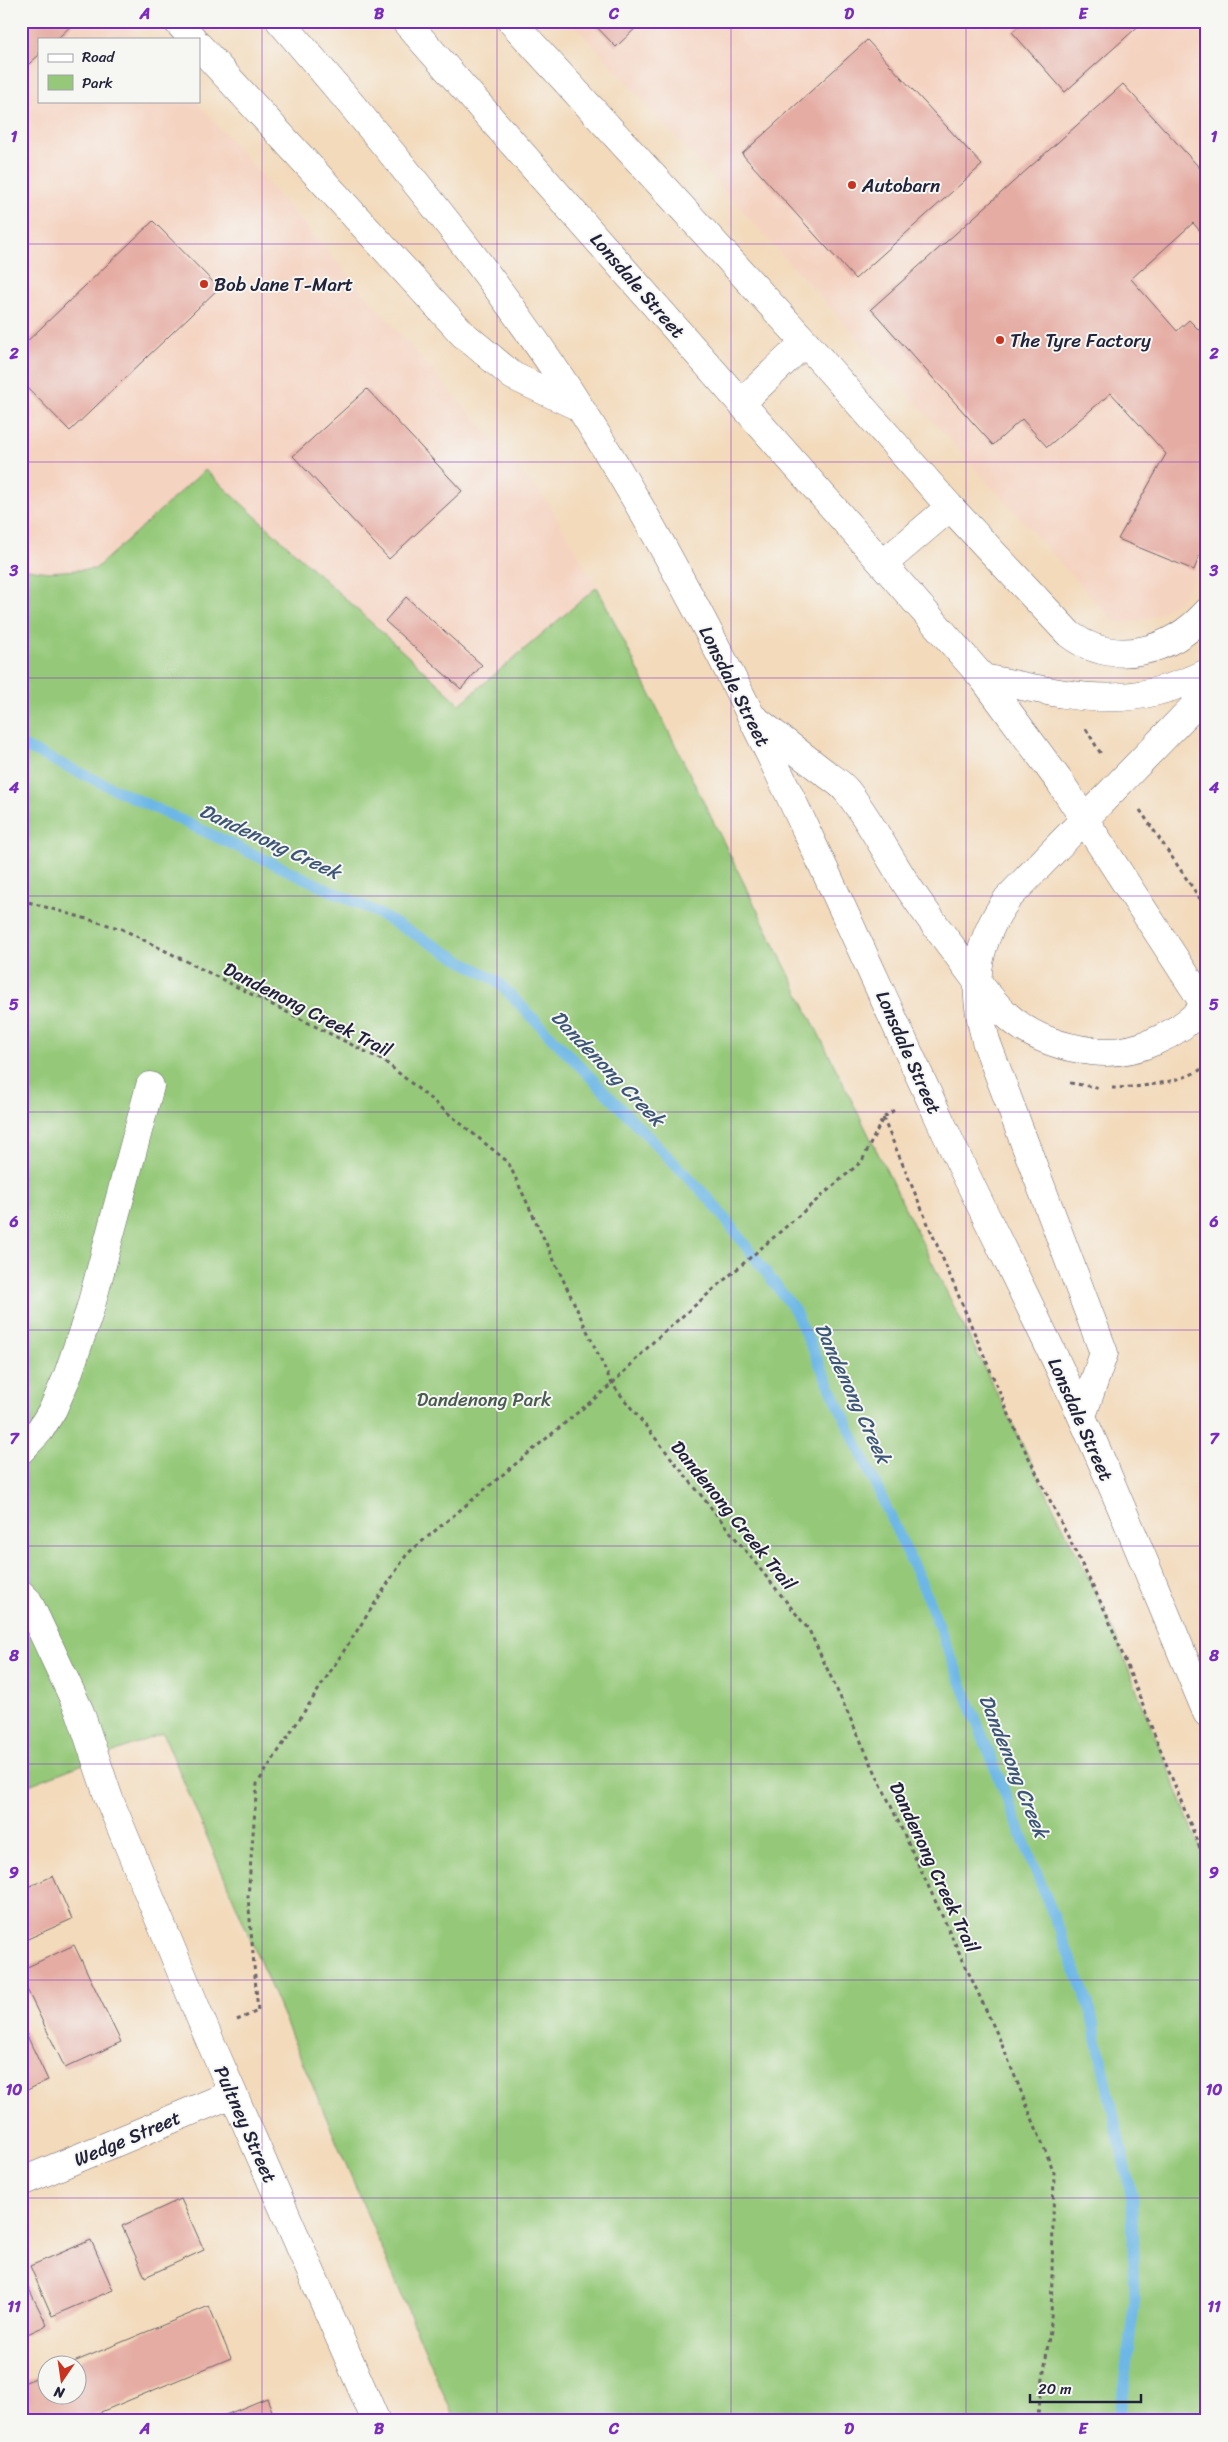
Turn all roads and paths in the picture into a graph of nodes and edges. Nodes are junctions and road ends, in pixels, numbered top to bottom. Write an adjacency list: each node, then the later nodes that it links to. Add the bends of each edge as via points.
1 (177, 21): 5 (main road)
2 (280, 21): 9 (main road, Lonsdale Street, via 449,223)
3 (405, 21): 8 (main road, Lonsdale Street)
4 (511, 21): 7 (main road)
5 (191, 38)
6 (200, 47): 9 (main road, via 462,334 513,376)
7 (805, 342): 8 (main road); 10 (main road)
8 (742, 402): 11 (main road, Lonsdale Street)
9 (578, 407): 16 (main road, Lonsdale Street, via 626,482 677,573)
10 (950, 507): 11 (main road); 12 (main road, via 1061,627 1088,646 1118,654 1150,648 1182,633)
11 (883, 564): 14 (main road, Lonsdale Street)
12 (1207, 612)
13 (1207, 673): 14 (main road, via 1162,691 1106,699)
14 (983, 678): 17 (main road, Lonsdale Street)
15 (1207, 693): 17 (main road)
16 (749, 714): 19 (main road, via 847,790 902,878); 25 (main road, Lonsdale Street, via 824,865 939,1119)
17 (1086, 821): 19 (main road, via 1026,879 1001,909 983,943); 20 (main road, Lonsdale Street)
18 (21, 900): 24 (path, Dandenong Creek Trail, via 122,930 384,1061 508,1162)
19 (977, 982): 20 (main road, via 1005,1016 1028,1032 1054,1044 1094,1052 1117,1052 1146,1045 1180,1027); 25 (main road, via 986,1041 1104,1352)
20 (1206, 1006)
21 (150, 1086): 26 (main road, via 89,1313 67,1377 54,1409)
22 (883, 1118): 29 (path, via 1019,1438 1106,1613)
23 (862, 1161): 24 (path, via 656,1339)
24 (612, 1384): 30 (path, via 407,1554 257,1784 248,1897 258,2010); 34 (path, Dandenong Creek Trail, via 809,1630 1000,2040 1054,2172 1050,2323)
25 (1082, 1416): 28 (main road, Lonsdale Street)
26 (21, 1450)
27 (21, 1594): 30 (main road, Pultney Street, via 28,1601 80,1712 119,1826)
28 (1207, 1713)
29 (1207, 1866)
30 (206, 2034): 31 (main road, Pultney Street)
31 (232, 2094): 32 (main road, Wedge Street); 33 (main road, Pultney Street)
32 (21, 2182)
33 (376, 2421)
34 (1037, 2421)

